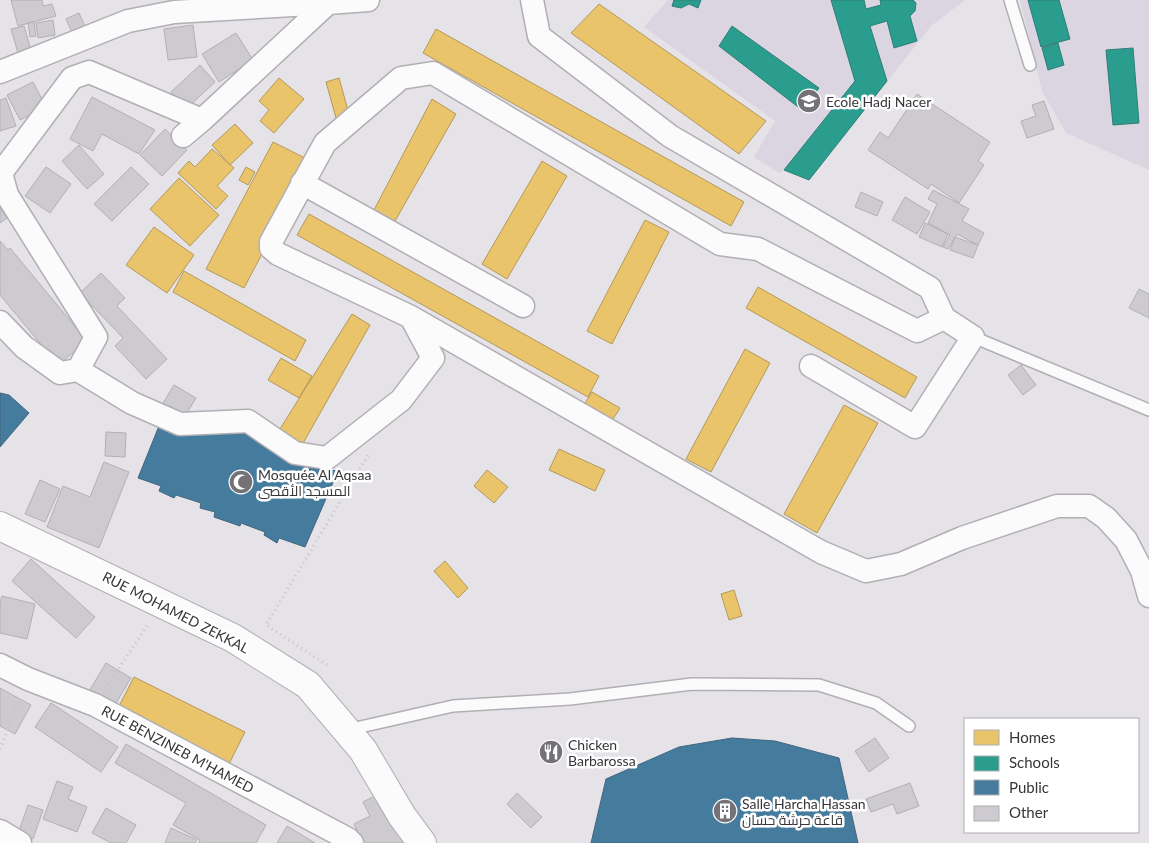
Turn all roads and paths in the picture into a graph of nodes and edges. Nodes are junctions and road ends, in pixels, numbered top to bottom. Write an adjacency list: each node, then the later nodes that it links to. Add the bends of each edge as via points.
1 (368, 0): 4 (street)
2 (532, 0): 14 (street, via 539,36 670,136 930,288)
3 (1010, 0): 7 (lane)
4 (329, 2): 5 (street); 9 (street)
5 (242, 4): 6 (street)
6 (172, 6): 8 (street)
7 (1030, 65)
8 (0, 72)
9 (202, 120): 10 (street); 18 (street, via 89,72 72,78 1,173 7,195 96,337)
10 (183, 136)
11 (302, 183): 12 (street); 13 (street, via 270,242 272,248 278,254); 14 (street, via 325,143 401,78 433,73 720,244 758,249 918,331)
12 (523, 306)
13 (411, 317): 18 (street, via 433,358 401,400 327,458 295,453 248,421 180,424 132,403); 22 (street, via 821,552 866,571 901,564 962,538 1057,506 1089,506 1106,518 1126,540 1142,571)
14 (944, 318): 16 (street)
15 (0, 322): 18 (street, via 24,347 60,374)
16 (973, 337): 17 (street, via 915,427); 19 (lane)
17 (811, 366)
18 (78, 370)
19 (1149, 410)
20 (371, 450): 25 (path, via 266,625)
21 (0, 526): 23 (street, RUE MOHAMED ZEKKAL)
22 (1149, 596)
23 (162, 604): 27 (path); 29 (street, RUE MOHAMED ZEKKAL, via 233,638 308,685)
24 (0, 665): 26 (street, RUE BENZINEB M'HAMED)
25 (327, 665)
26 (28, 679): 27 (street, RUE BENZINEB M'HAMED); 30 (path)
27 (95, 705): 33 (street, RUE BENZINEB M'HAMED)
28 (909, 726): 29 (lane, via 876,703 819,685 692,684 570,699 452,706)
29 (346, 730): 34 (street, RUE MOHAMED ZEKKAL, via 363,750)
30 (0, 749)
31 (0, 830): 32 (street)
32 (20, 843)
33 (352, 843)
34 (422, 843)

